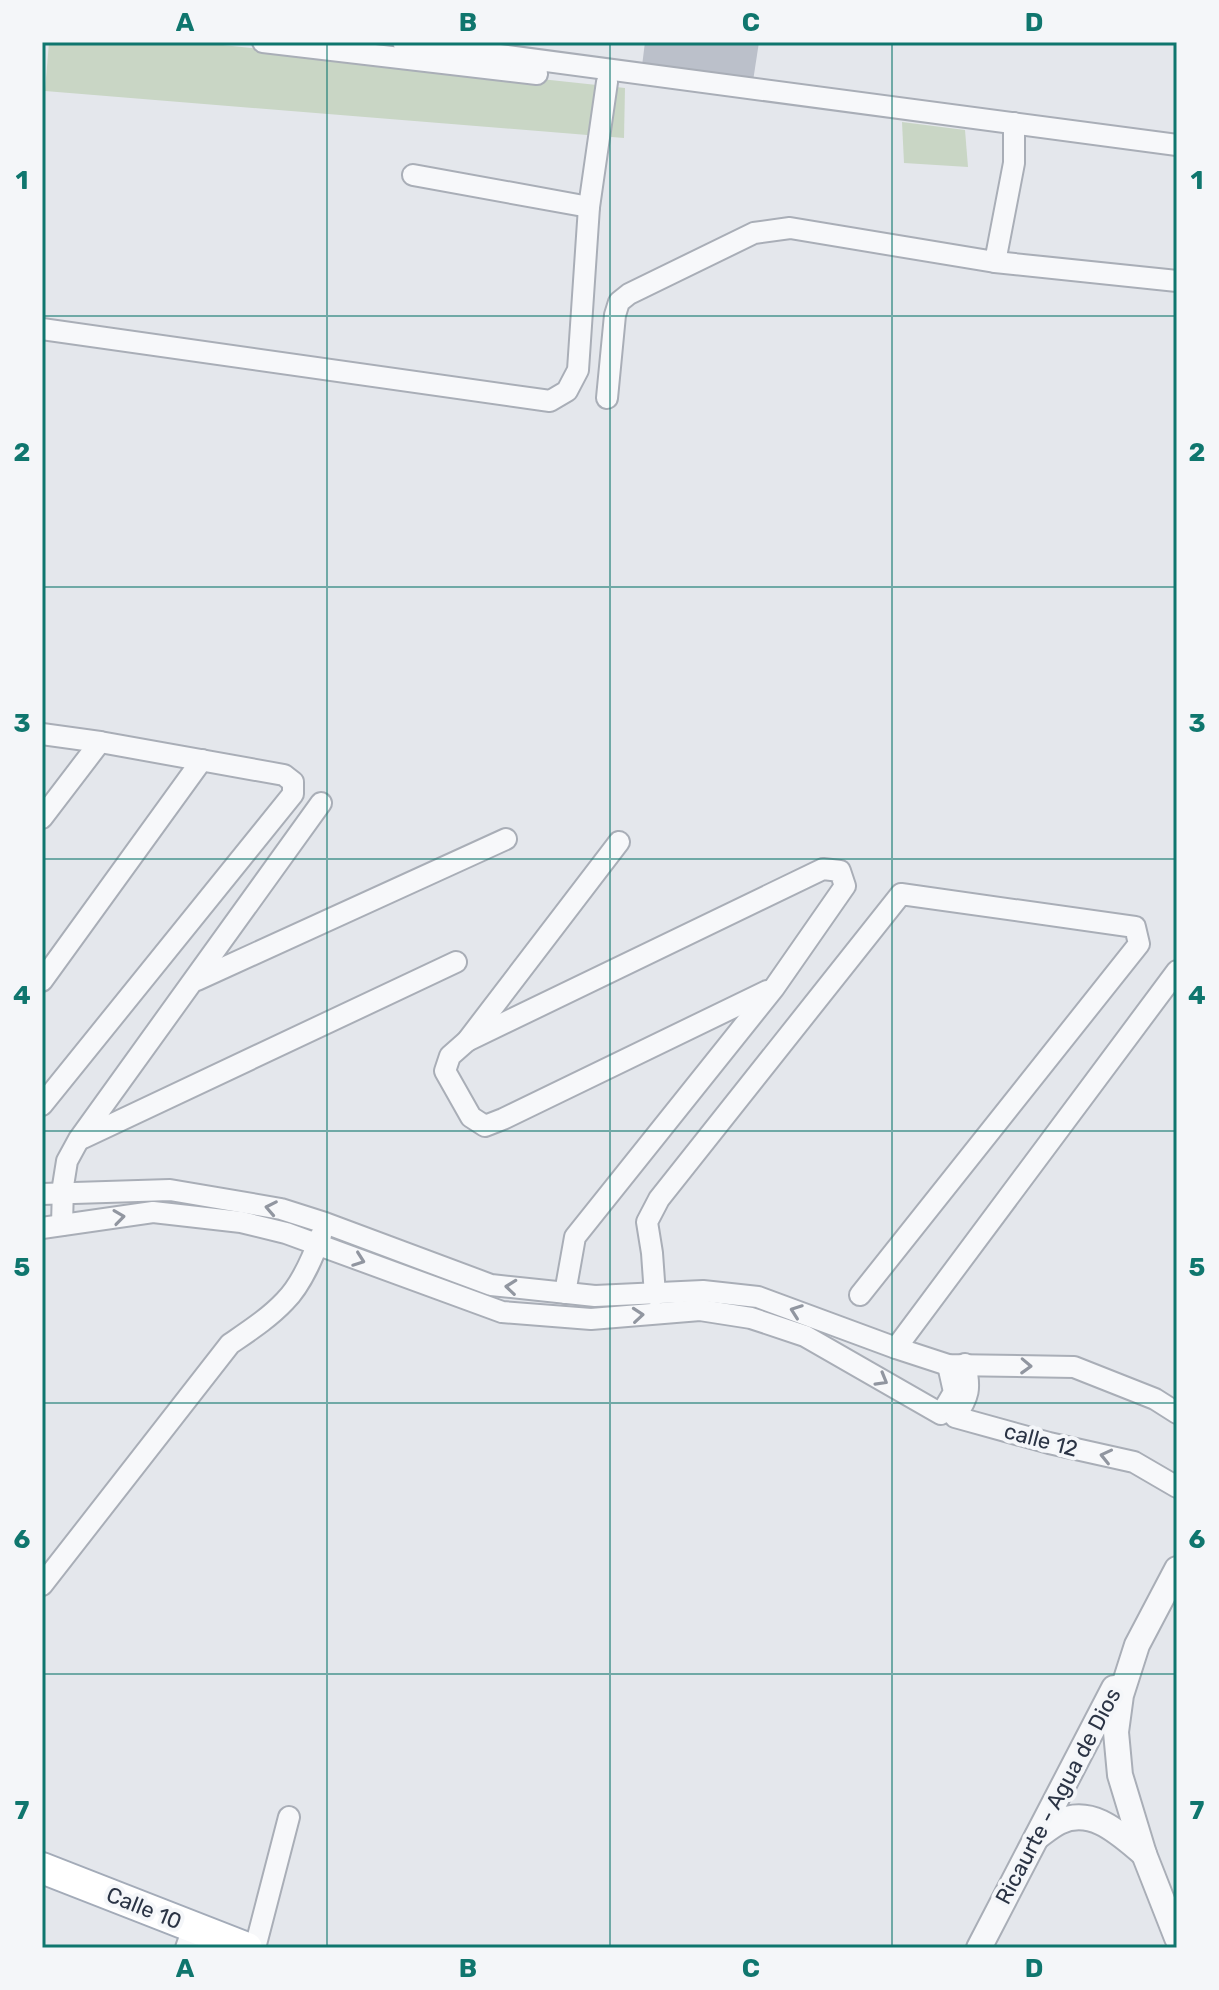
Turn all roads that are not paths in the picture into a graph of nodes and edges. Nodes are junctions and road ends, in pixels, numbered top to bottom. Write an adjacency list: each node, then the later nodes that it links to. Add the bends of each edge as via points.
1 (263, 42): 4 (street)
2 (403, 42): 3 (street)
3 (639, 74): 4 (street); 5 (street)
4 (607, 82): 8 (street)
5 (1014, 123): 6 (street); 9 (street, via 1014,163)
6 (1177, 145)
7 (413, 175): 8 (street)
8 (589, 207): 11 (street, via 578,370 567,391 550,401)
9 (995, 262): 10 (street); 12 (street, via 790,228 754,233 619,302)
10 (1177, 281)
11 (42, 329)
12 (607, 398)
13 (42, 734): 14 (street)
14 (100, 742): 15 (street); 17 (street)
15 (202, 760): 22 (street); 26 (street, via 284,775 293,782 293,794)
16 (321, 803): 23 (street)
17 (42, 818)
18 (506, 839): 23 (street)
19 (619, 842): 25 (street)
20 (456, 962): 27 (street)
21 (1177, 971): 38 (street)
22 (42, 981)
23 (193, 981): 27 (street)
24 (774, 988): 25 (street, via 485,1126 471,1117 445,1071 450,1056); 25 (street, via 845,886 840,871 823,869); 32 (street, via 575,1237)
25 (467, 1041)
26 (42, 1105)
27 (79, 1139): 28 (street)
28 (52, 1193): 29 (street, one-way to 28, via 281,1209 170,1190); 30 (street)
29 (325, 1223): 31 (street); 32 (street, one-way to 29, via 491,1285)
30 (52, 1227): 31 (street, one-way to 31, via 153,1212 241,1222)
31 (317, 1245): 37 (street, one-way to 37, via 502,1312); 43 (street, via 287,1300 230,1344)
32 (565, 1293): 35 (street)
33 (655, 1295): 34 (street, via 647,1222 659,1199 901,894 1135,927 1139,944); 35 (street); 36 (street)
34 (860, 1295)
35 (595, 1296): 37 (street)
36 (702, 1301): 37 (street, one-way to 36); 38 (street, one-way to 36, via 758,1297); 39 (street, one-way to 39, via 805,1336 941,1414 954,1392)
37 (591, 1319)
38 (896, 1348): 39 (street)
39 (957, 1364): 40 (street, one-way to 40, via 1074,1367); 41 (street, calle 12, one-way to 39, via 1134,1462 955,1417 967,1400 968,1377)
40 (1177, 1413)
41 (1177, 1487)
42 (1177, 1569): 44 (street)
43 (42, 1585)
44 (1137, 1645): 46 (street, Ricaurte - Agua de Dios); 47 (street, via 1116,1732 1120,1775)
45 (289, 1817): 52 (street)
46 (1035, 1838): 47 (street, via 1060,1821 1082,1816 1106,1823); 53 (street, Ricaurte - Agua de Dios)
47 (1144, 1854): 50 (street)
48 (42, 1868): 49 (main road, Calle 10)
49 (190, 1938): 51 (main road, Calle 10)
50 (1177, 1938)
51 (247, 1948)
52 (255, 1948)
53 (979, 1948)

